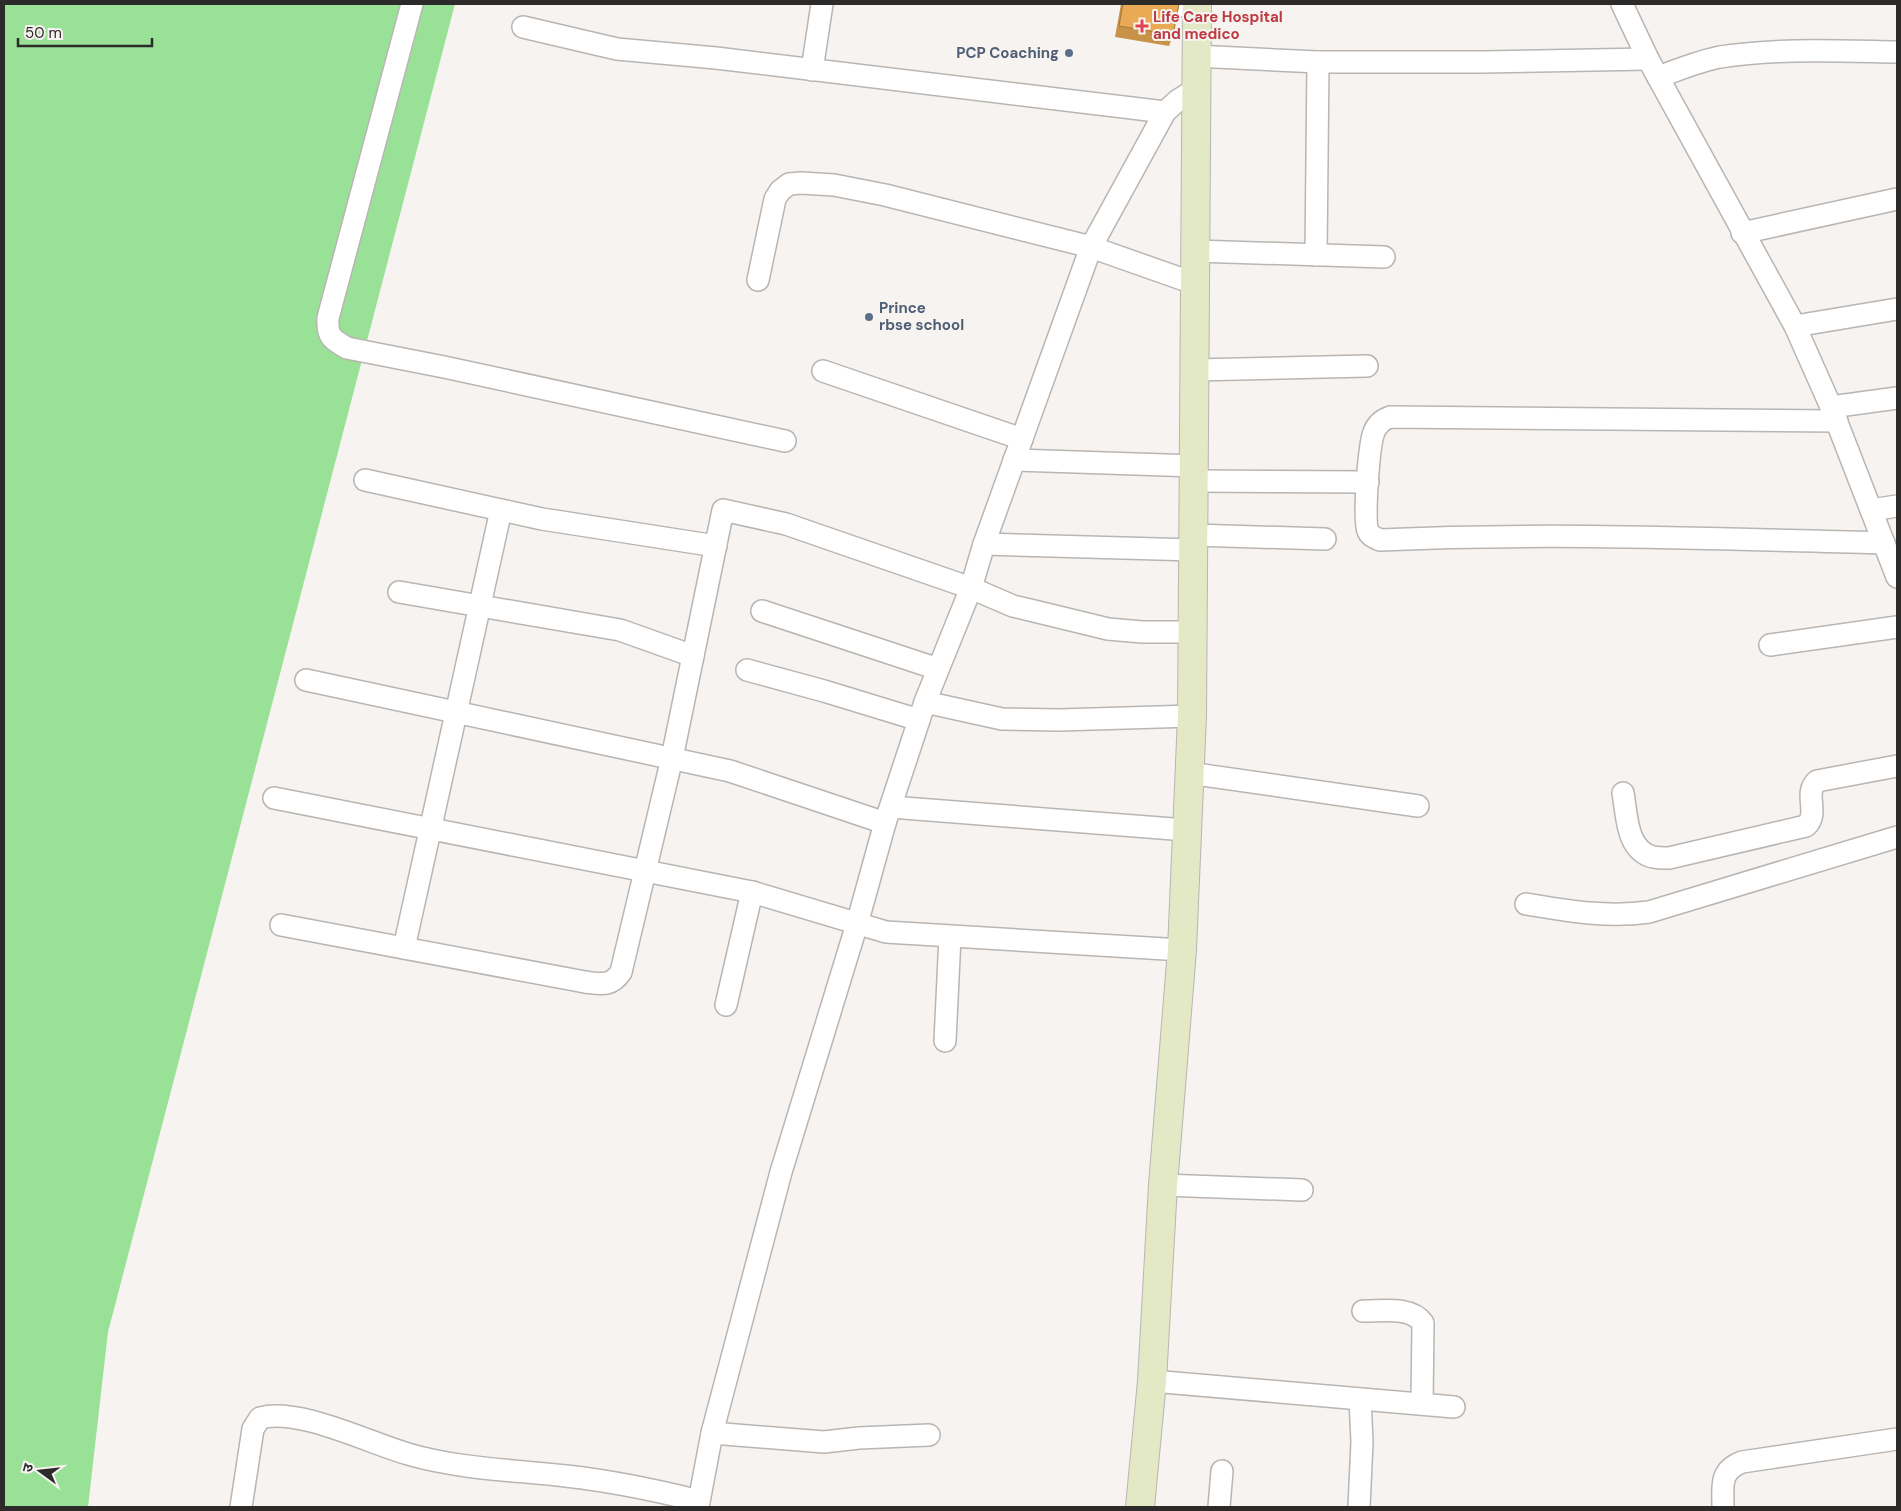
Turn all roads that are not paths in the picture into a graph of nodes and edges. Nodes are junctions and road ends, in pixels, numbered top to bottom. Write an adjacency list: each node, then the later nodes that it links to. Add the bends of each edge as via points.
1 (412, 4): 30 (street, via 328,318 328,331 334,341 347,348)
2 (822, 4): 11 (street)
3 (1164, 4): 5 (street)
4 (1622, 4): 10 (street)
5 (1196, 5): 8 (street)
6 (523, 27): 11 (street, via 617,49)
7 (1897, 52): 10 (street, via 1791,51 1720,57 1695,64)
8 (1195, 56): 9 (street); 12 (street)
9 (1318, 62): 10 (street, via 1484,62); 18 (street)
10 (1653, 68): 15 (street)
11 (812, 70): 13 (street)
12 (1196, 89): 13 (street); 17 (street)
13 (1165, 112): 16 (street)
14 (1897, 199): 15 (street)
15 (1742, 232): 23 (street)
16 (1091, 247): 20 (street, via 885,195 834,185 789,184 775,199); 21 (street); 29 (street)
17 (1196, 251): 18 (street); 21 (street)
18 (1316, 254): 19 (street)
19 (1384, 257)
20 (758, 280)
21 (1196, 284): 25 (street)
22 (1897, 309): 23 (street)
23 (1795, 326): 28 (street)
24 (1367, 366): 25 (street)
25 (1195, 370): 32 (street)
26 (823, 371): 29 (street)
27 (1897, 398): 28 (street)
28 (1834, 414): 34 (street, via 1390,417 1380,421 1373,433); 37 (street)
29 (1022, 439): 31 (street)
30 (785, 440)
31 (1014, 460): 32 (street); 41 (street)
32 (1195, 474): 34 (street); 40 (street)
33 (365, 480): 36 (street)
34 (1368, 482): 39 (street, via 1366,528 1371,536 1380,540 1558,536)
35 (1897, 506): 37 (street)
36 (501, 510): 42 (street, via 586,527); 46 (street)
37 (1871, 510): 39 (street)
38 (1325, 539): 40 (street)
39 (1884, 542): 43 (street)
40 (1194, 543): 41 (street); 49 (street)
41 (984, 544): 44 (street)
42 (716, 546): 44 (street, via 723,510 786,524); 51 (street)
43 (1897, 577)
44 (970, 588): 49 (street, via 1013,606 1108,629); 52 (street)
45 (399, 592): 46 (street)
46 (479, 606): 51 (street, via 620,630); 56 (street)
47 (762, 611): 52 (street)
48 (1897, 628): 50 (street)
49 (1193, 632): 57 (street)
50 (1770, 644)
51 (693, 656): 58 (street)
52 (938, 669): 55 (street)
53 (747, 670): 55 (street, via 824,691)
54 (306, 680): 56 (street)
55 (922, 711): 57 (street, via 1002,719); 64 (street)
56 (455, 712): 58 (street); 65 (street)
57 (1192, 716): 60 (street)
58 (672, 758): 64 (street); 68 (street)
59 (1897, 766): 61 (street, via 1817,781 1811,786 1811,821 1806,826 1669,858 1652,857 1638,848 1630,834)
60 (1189, 773): 63 (street); 66 (street)
61 (1623, 793)
62 (274, 798): 65 (street)
63 (1418, 806)
64 (888, 815): 66 (street); 71 (street)
65 (430, 828): 68 (street); 74 (street)
66 (1186, 830): 75 (street)
67 (1897, 837): 70 (street, via 1649,912 1599,914)
68 (646, 871): 69 (street); 74 (street, via 621,972 616,980 609,983 585,982)
69 (752, 892): 71 (street); 76 (street)
70 (1526, 904)
71 (857, 924): 73 (street, via 886,932); 85 (street, via 781,1172)
72 (281, 925): 74 (street)
73 (950, 937): 75 (street); 77 (street)
74 (404, 948)
75 (1182, 950): 78 (street)
76 (726, 1005)
77 (945, 1041)
78 (1163, 1185): 79 (street); 81 (street)
79 (1302, 1190)
80 (1364, 1310): 83 (street, via 1409,1312 1423,1323)
81 (1152, 1381): 82 (street); 91 (street)
82 (1360, 1399): 83 (street); 93 (street)
83 (1422, 1404): 84 (street)
84 (1454, 1407)
85 (712, 1433): 86 (street, via 824,1442); 89 (street)
86 (929, 1436)
87 (1897, 1440): 94 (street, via 1742,1462 1726,1472)
88 (1222, 1471): 92 (street)
89 (699, 1504): 90 (street, via 645,1488 602,1480 428,1460 340,1430 270,1415 260,1418 253,1429)
90 (241, 1507)
91 (1140, 1507)
92 (1219, 1507)
93 (1359, 1507)
94 (1723, 1507)

